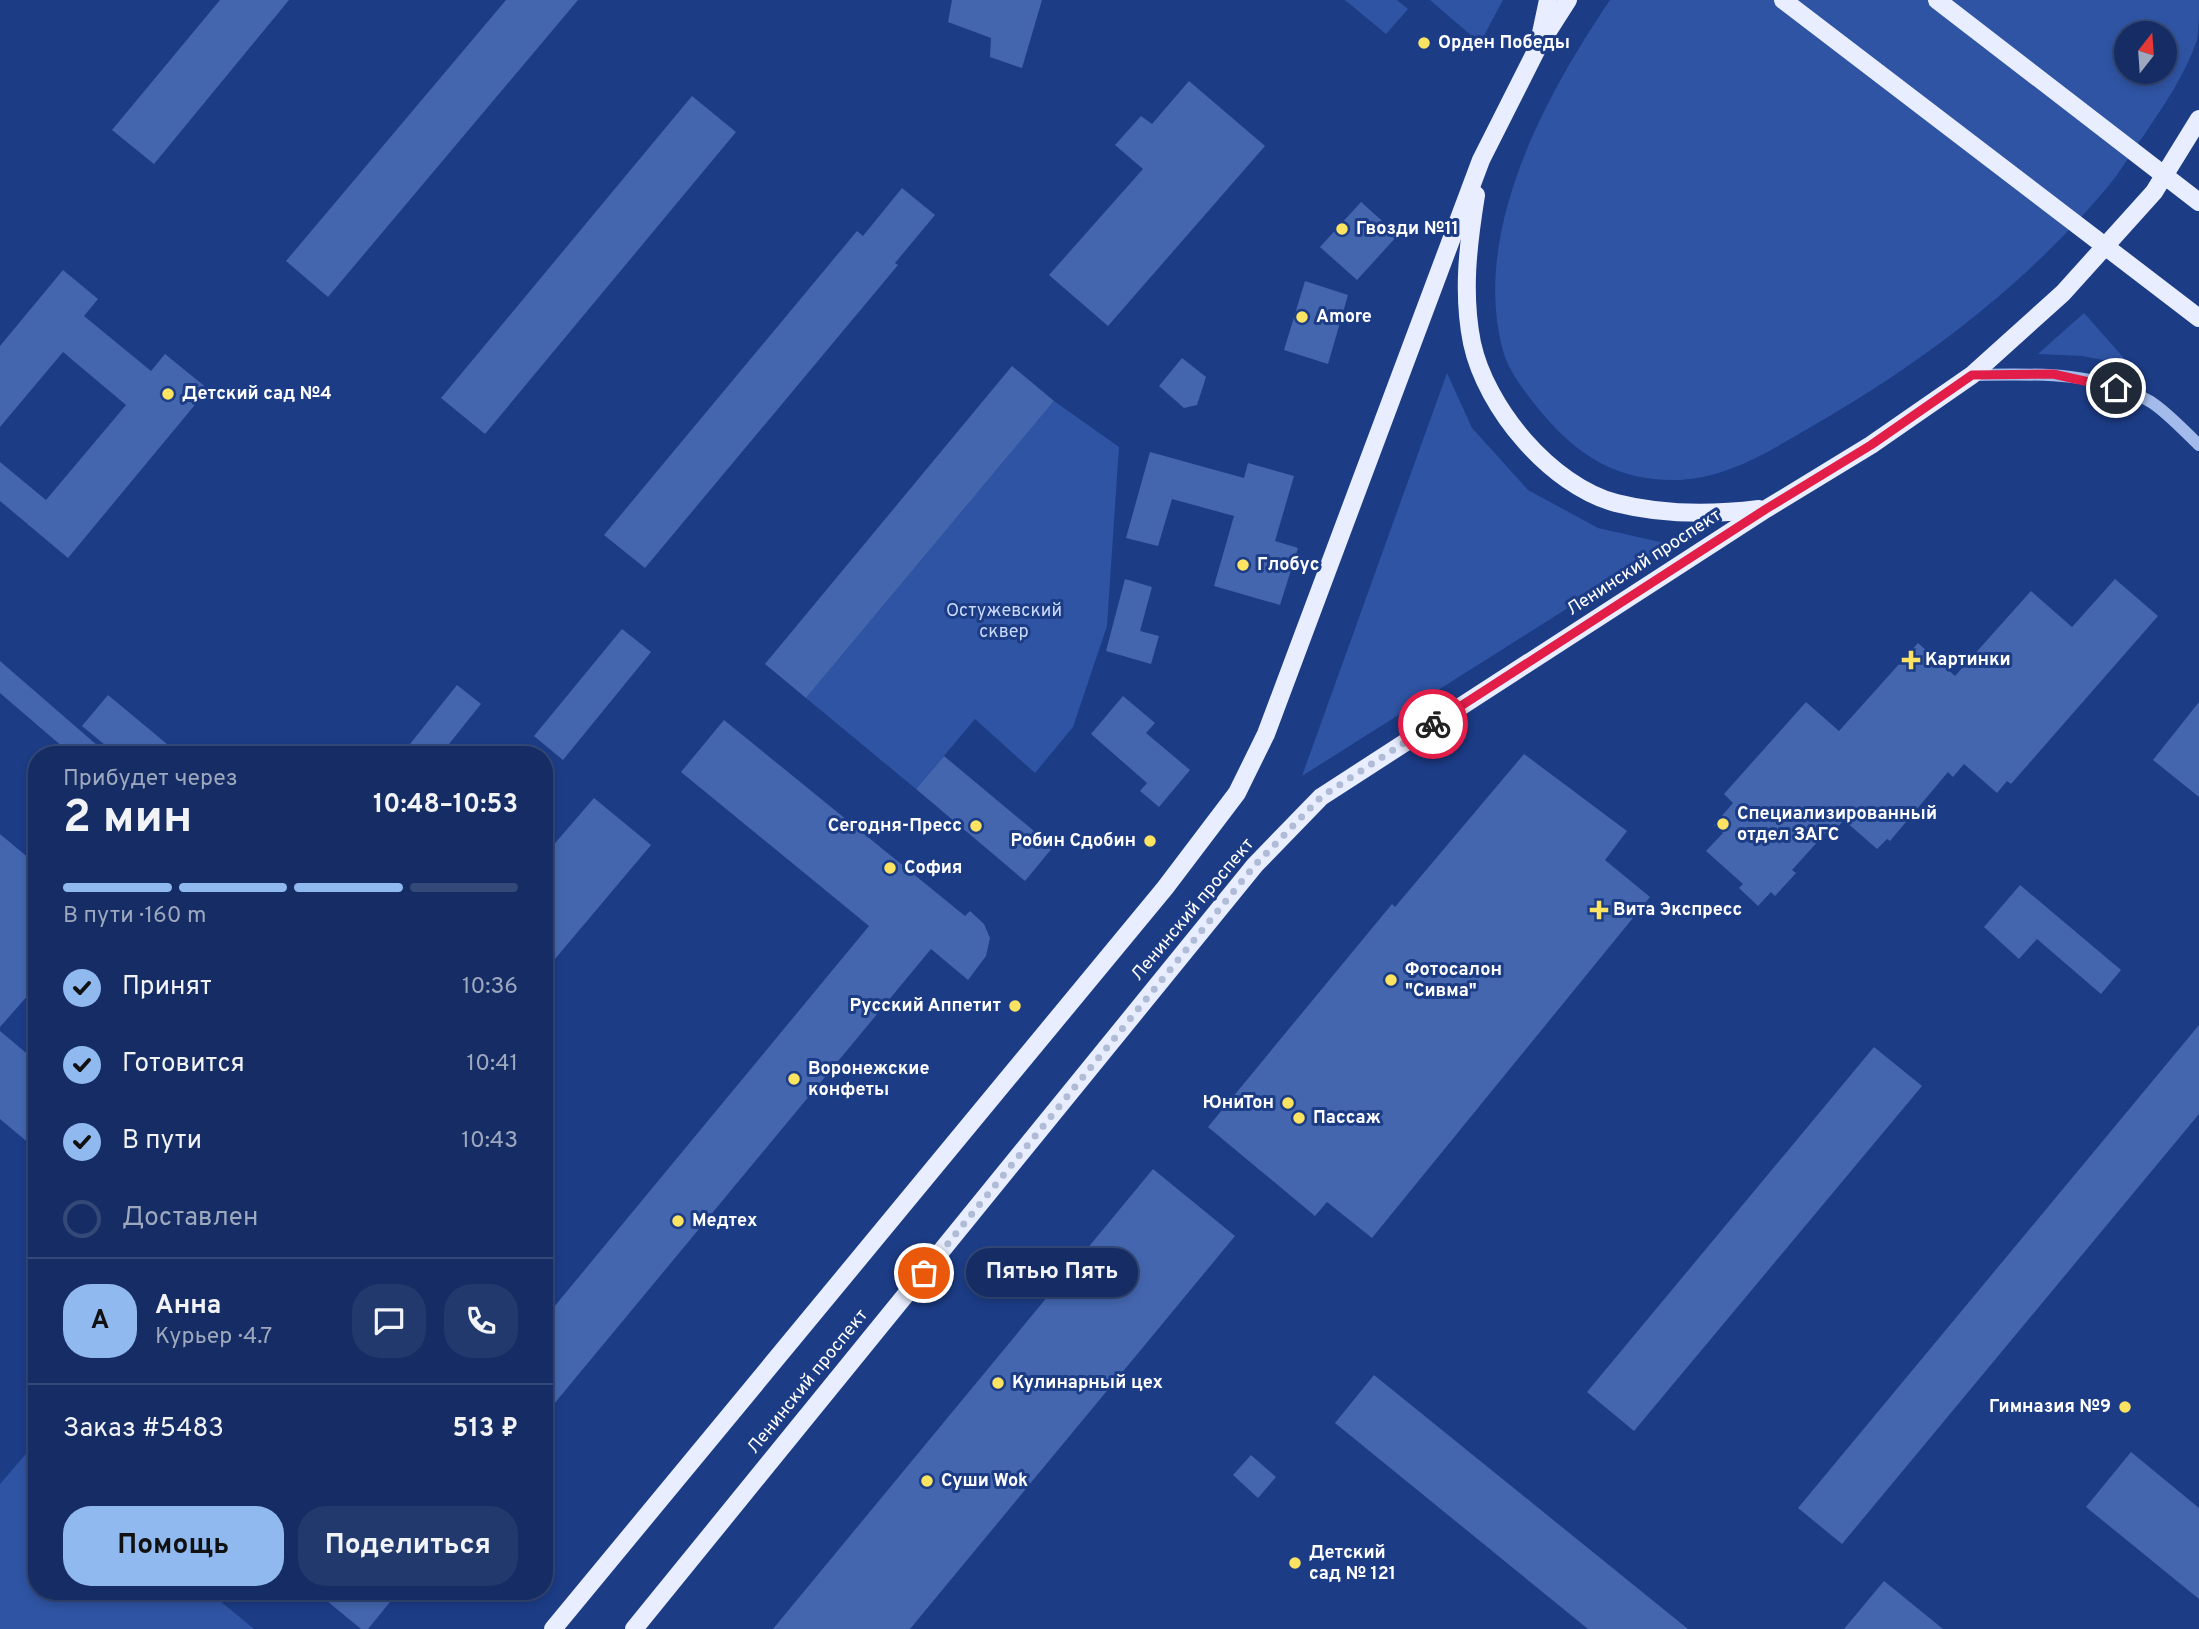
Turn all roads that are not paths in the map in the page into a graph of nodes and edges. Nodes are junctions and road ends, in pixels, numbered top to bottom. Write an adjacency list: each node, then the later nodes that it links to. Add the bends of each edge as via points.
1 (1548, 0): 5 (main road)
2 (1568, 0): 5 (main road, Ленинский проспект)
3 (1783, 0): 9 (main road, bridge)
4 (1937, 0): 8 (main road, bridge)
5 (1538, 47): 7 (main road, Ленинский проспект)
6 (2199, 119): 10 (main road, Ленинский проспект, via 2154,191 2063,293)
7 (1481, 160): 12 (main road, via 1465,261 1468,315 1480,373 1514,429 1565,476 1613,502 1703,514); 13 (main road, Ленинский проспект, via 1266,734 1237,793 1157,898)
8 (2199, 202)
9 (2199, 318)
10 (1972, 375): 11 (street, via 2053,374 2116,388 2151,402); 12 (main road, Ленинский проспект, via 1871,445)
11 (2199, 445)
12 (1766, 509): 14 (main road, Ленинский проспект, via 1321,797 1255,865)
13 (554, 1629)
14 (634, 1629)

